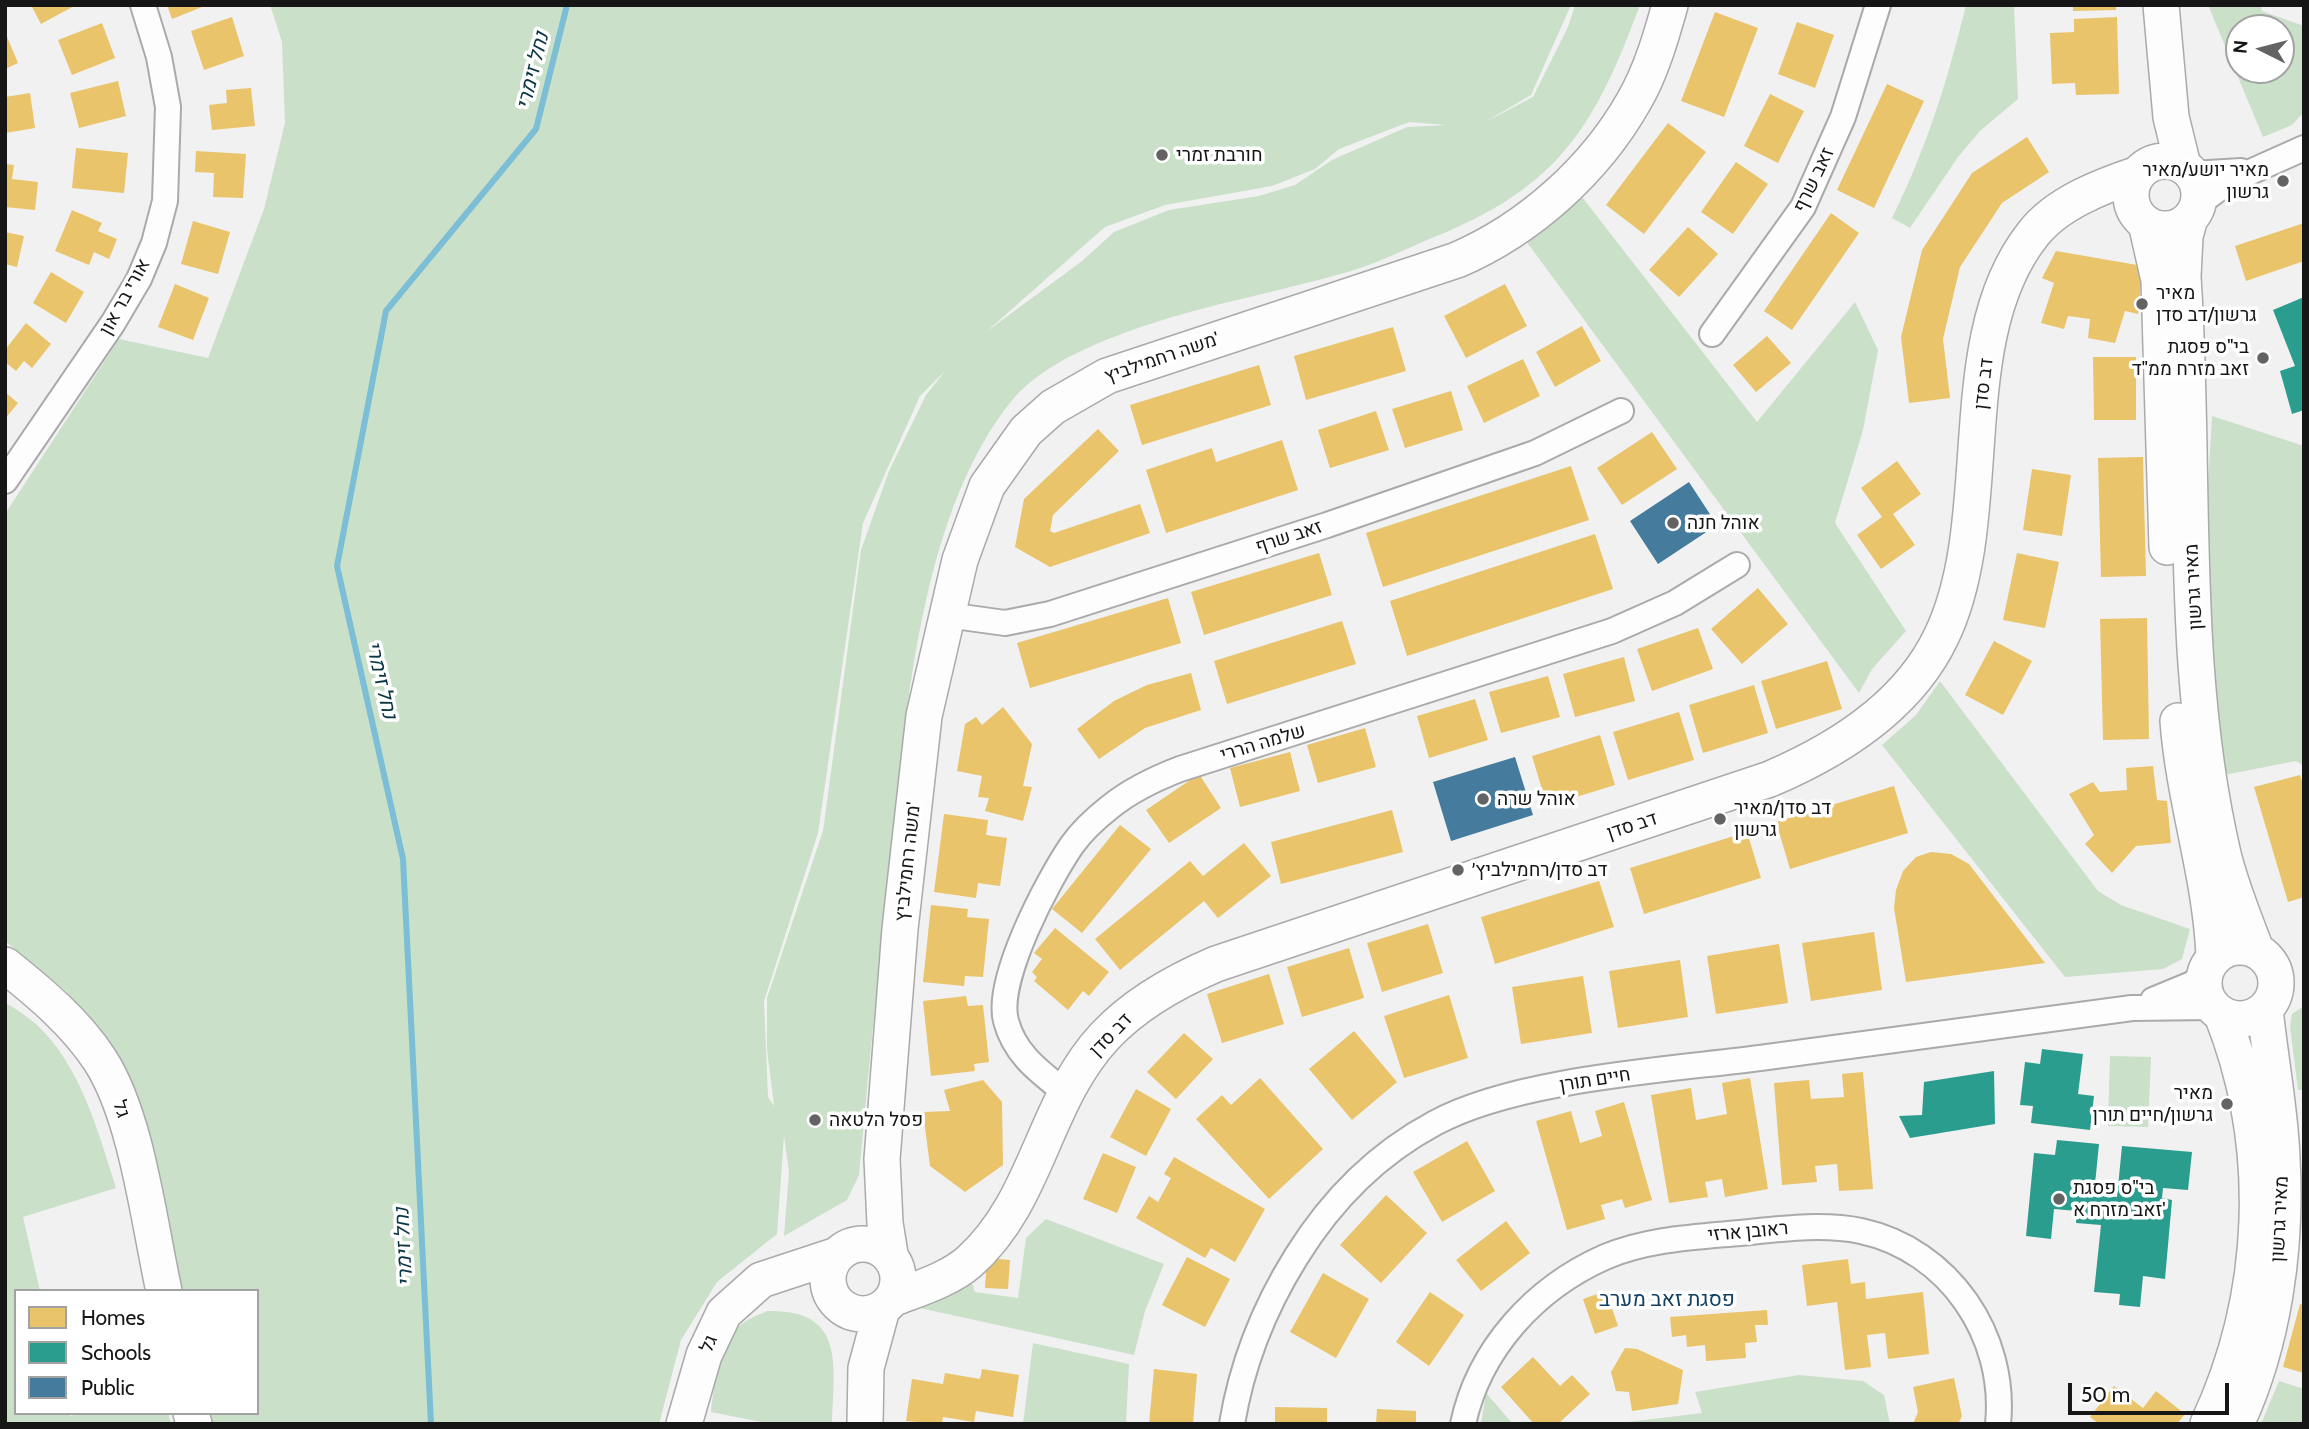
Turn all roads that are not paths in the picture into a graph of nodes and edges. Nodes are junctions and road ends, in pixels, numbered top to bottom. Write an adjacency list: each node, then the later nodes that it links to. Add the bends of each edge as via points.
1 (144, 5): 13 (street, אורי בר און, via 168,107 165,201 154,243 113,323)
2 (1670, 5): 15 (street, משה רחמילביץ', via 1643,81 1613,133 1544,206 1488,246 1380,286 1138,363 1053,407 1026,431 987,486 960,560)
3 (1878, 5): 11 (street, זאב שרף, via 1843,117 1803,207)
4 (2161, 5): 5 (street, מאיר גרשון)
5 (2166, 71): 7 (street, מאיר גרשון, via 2158,131); 8 (street, מאיר גרשון, via 2173,127)
6 (2304, 148): 8 (street)
7 (2143, 170): 8 (street, via 2166,161); 9 (street, via 2131,197); 10 (street, דב סדן, via 2090,193)
8 (2191, 191): 9 (street, via 2182,224 2164,229); 16 (street, מאיר גרשון, via 2183,277 2203,730 2223,852)
9 (2141, 218): 10 (street, via 2098,209); 17 (street, מאיר גרשון, via 2159,280 2169,604 2179,733 2210,906)
10 (2051, 219): 24 (street, דב סדן, via 2035,232 2000,289 1992,320 1967,534 1941,637 1888,707 1832,748 1758,783 1188,976 1105,1036)
11 (1712, 334)
12 (1621, 411): 15 (street, זאב שרף, via 1535,453 1050,614 1005,623)
13 (5, 481)
14 (1737, 565): 24 (street, שלמה הררי, via 1675,603 1612,631 1180,769 1150,781 1108,808 1073,844 1057,870 1006,981 1005,1019 1021,1055)
15 (947, 615): 25 (street, משה רחמילביץ', via 924,716 900,929)
16 (2262, 956): 17 (street, via 2234,947); 19 (street); 21 (street, via 2276,981)
17 (2211, 962): 22 (street, חיים תורן, via 2194,984); 23 (street, via 2204,988)
18 (5, 965): 30 (street, גל, via 64,1015 106,1072 123,1111)
19 (2304, 974)
20 (2304, 987): 21 (street)
21 (2268, 1005): 23 (street, via 2244,1019); 38 (street, מאיר גרשון, via 2282,1156 2281,1249 2262,1350)
22 (2132, 1008): 23 (street, חיים תורן); 34 (street, חיים תורן, via 1610,1077 1503,1098 1436,1122 1362,1175 1303,1245 1254,1337)
23 (2217, 1011): 37 (street, מאיר גרשון, via 2244,1079 2254,1129 2256,1247 2238,1344)
24 (1066, 1093): 26 (street, דב סדן, via 1023,1193)
25 (882, 1159): 27 (street, משה רחמילביץ', via 876,1194); 28 (street, משה רחמילביץ')
26 (985, 1245): 28 (street, via 927,1265); 31 (street, דב סדן, via 967,1264 931,1284)
27 (847, 1250): 28 (street, via 875,1246); 29 (street, גל); 31 (street, via 828,1277 829,1288)
28 (892, 1259): 31 (street, via 898,1282)
29 (761, 1280): 31 (street); 32 (street, גל, via 724,1312 704,1355)
30 (164, 1289)
31 (866, 1306): 33 (street)
32 (684, 1424)
33 (865, 1424)
34 (1232, 1424)
35 (1463, 1424): 36 (street, ראובן ארזי, via 1470,1393 1498,1342 1517,1319 1606,1257 1674,1239 1823,1228 1859,1231 1908,1247 1951,1282 1969,1305 1992,1352 2000,1402)
36 (1998, 1424)
37 (2208, 1424)
38 (2236, 1424)

